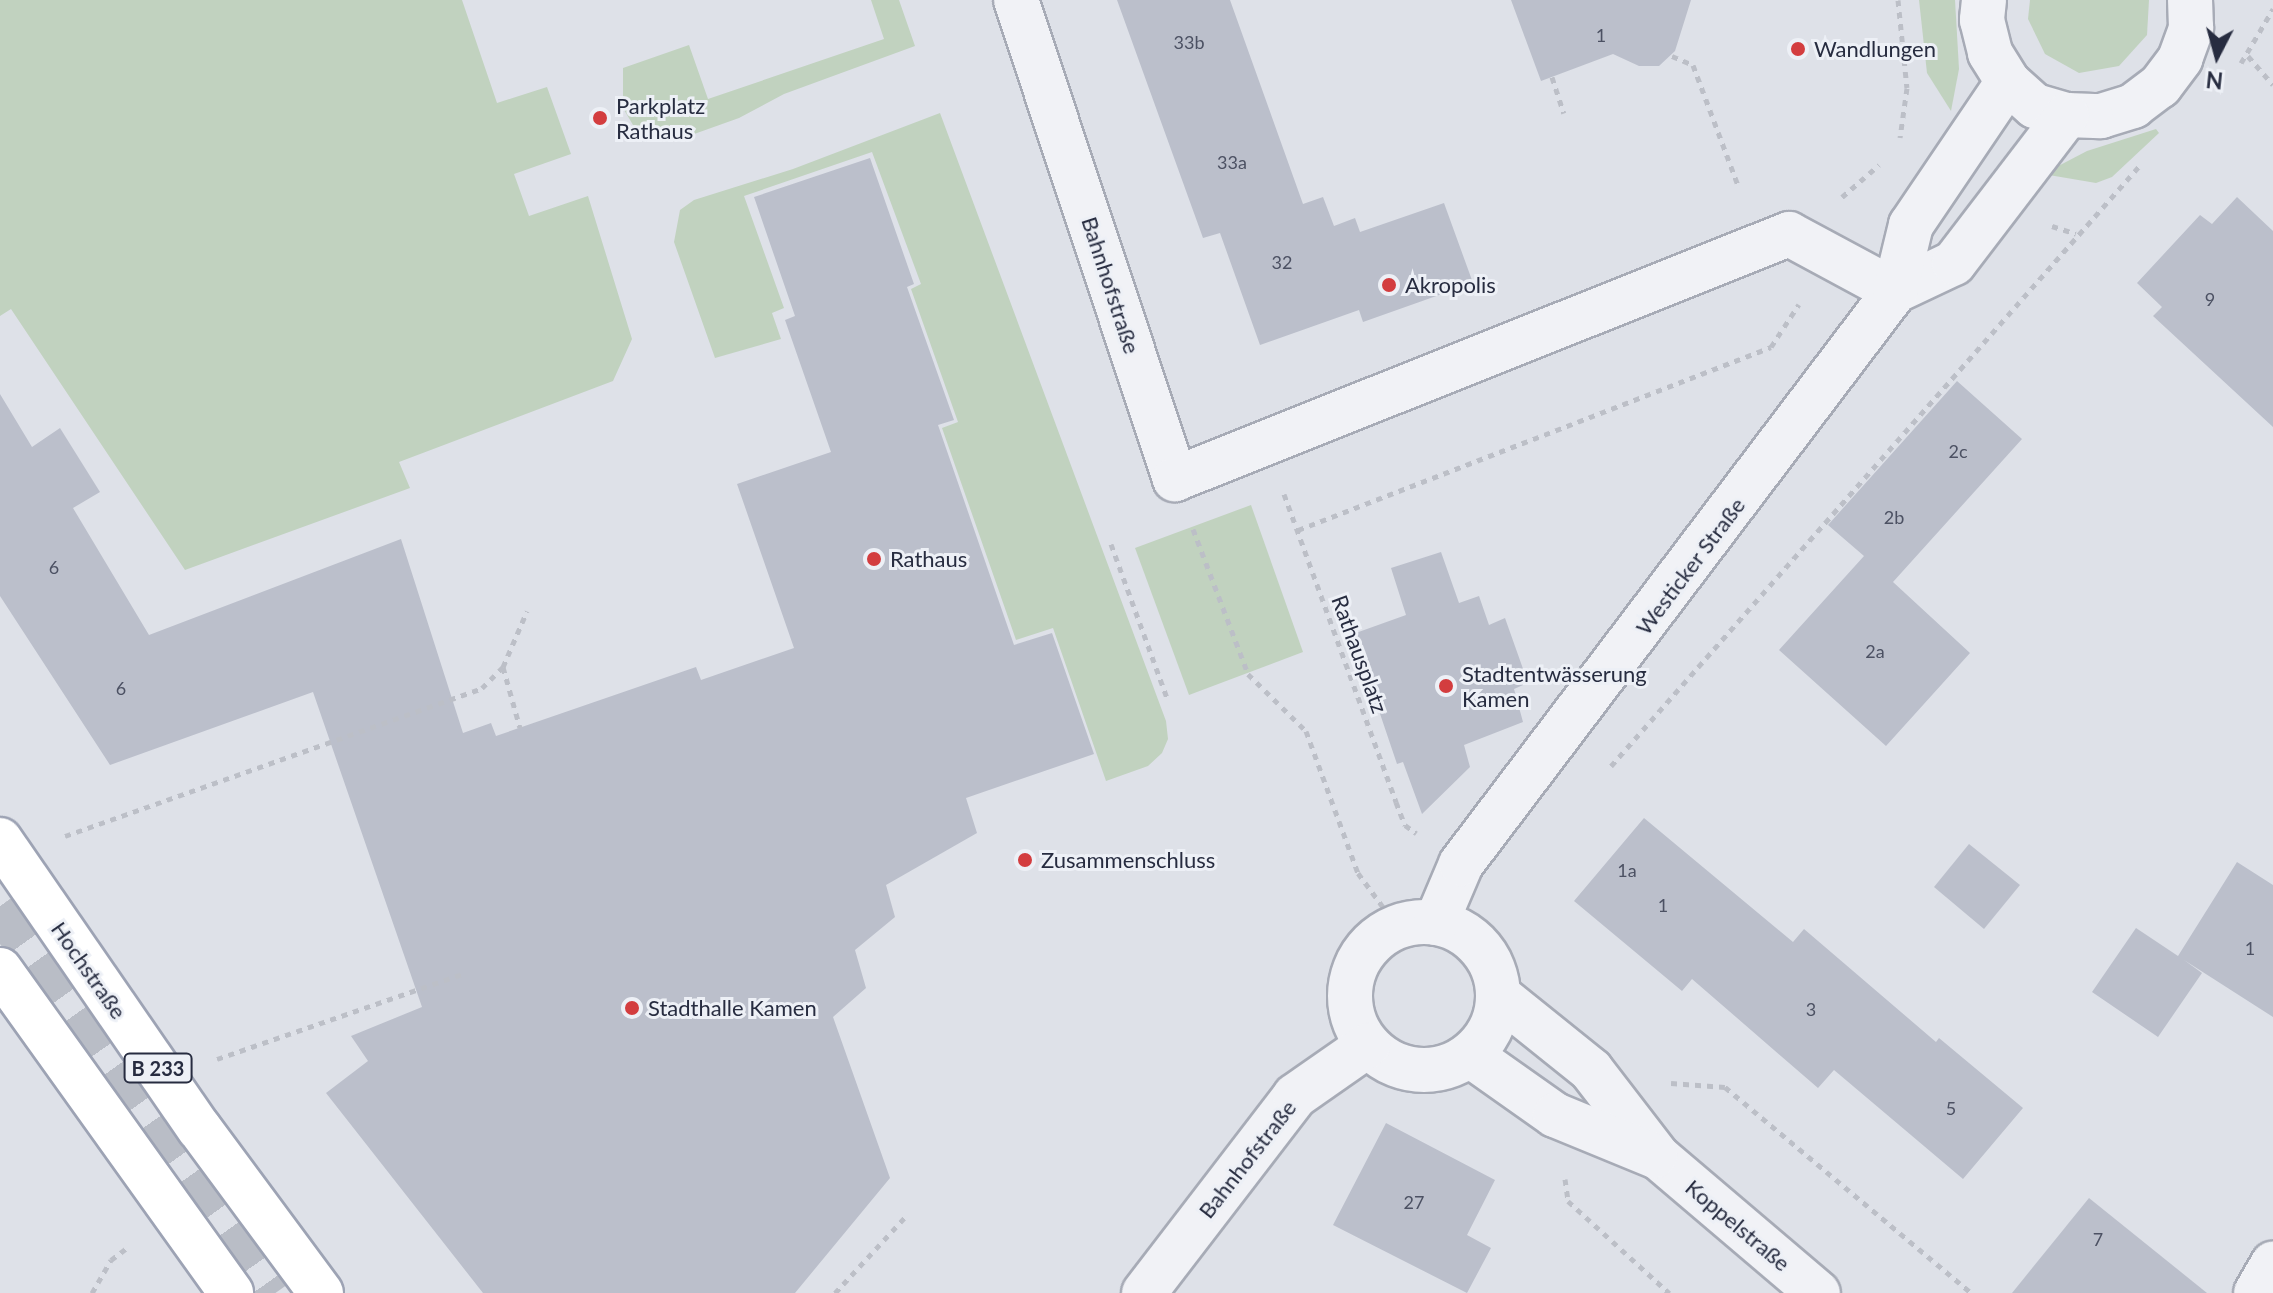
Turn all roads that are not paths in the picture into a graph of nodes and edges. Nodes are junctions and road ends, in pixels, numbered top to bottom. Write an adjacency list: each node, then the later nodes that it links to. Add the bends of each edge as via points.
1 (1016, 0): 6 (street, Bahnhofstraße, via 1175,479 1272,462 1789,234)
2 (1984, 0): 4 (street, via 1982,20 1990,53)
3 (2190, 0): 5 (street, via 2191,28 2180,59 2160,86 2133,106 2101,116)
4 (2008, 82): 5 (street, via 2035,106); 6 (street, Westicker Straße, via 1911,225)
5 (2067, 115): 6 (street, Westicker Straße, via 1954,263)
6 (1895, 291): 8 (street, Westicker Straße)
7 (0, 840): 16 (main road, Hochstraße / B 233, bridge)
8 (1417, 925): 10 (street, via 1456,929 1480,948 1495,975); 11 (street, via 1362,956 1352,978 1350,1002)
9 (0, 970): 15 (main road, bridge)
10 (1499, 996): 12 (street, via 1496,1018); 13 (street, Koppelstraße, via 1591,1070)
11 (1368, 1045): 12 (street, via 1406,1069 1450,1066); 17 (street, Bahnhofstraße, via 1295,1096)
12 (1470, 1055): 13 (street, Koppelstraße, via 1555,1115)
13 (1658, 1157): 18 (street, Koppelstraße)
14 (2273, 1264): 19 (street)
15 (231, 1293)
16 (321, 1293)
17 (1144, 1293)
18 (1818, 1293)
19 (2256, 1293)

